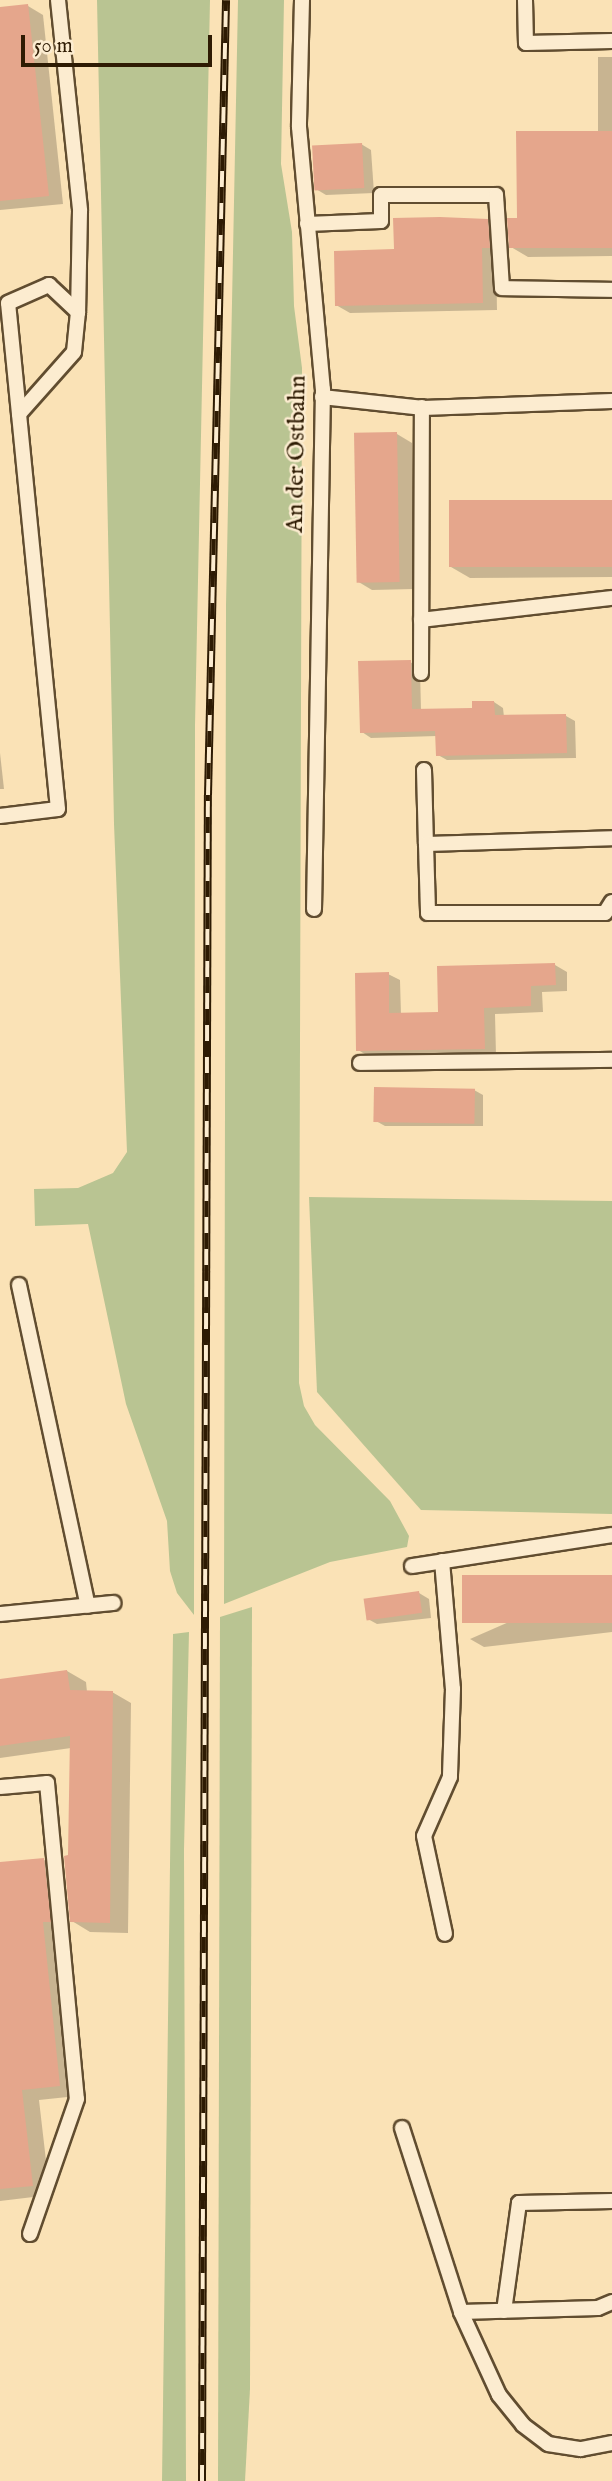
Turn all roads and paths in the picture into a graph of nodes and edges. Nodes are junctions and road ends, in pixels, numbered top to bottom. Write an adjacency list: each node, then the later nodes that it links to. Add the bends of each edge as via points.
1 (58, 0): 7 (lane, via 80,211)
2 (302, 0): 5 (lane, An der Ostbahn, via 299,127)
3 (525, 0): 4 (lane, via 526,43)
4 (612, 41)
5 (307, 224): 6 (lane, via 381,221 381,195 496,195 502,288); 8 (lane, An der Ostbahn)
6 (612, 290)
7 (78, 312): 11 (lane, via 74,352); 11 (lane, via 49,285 8,303)
8 (322, 397): 10 (lane); 20 (lane, An der Ostbahn)
9 (612, 401): 10 (lane)
10 (422, 407): 13 (lane)
11 (19, 414): 16 (lane, via 58,809)
12 (612, 598): 13 (lane)
13 (421, 620): 14 (lane)
14 (421, 673)
15 (424, 771): 18 (lane)
16 (0, 816)
17 (612, 838): 18 (lane)
18 (426, 844): 19 (lane, via 428,913 605,913)
19 (612, 902)
20 (314, 909)
21 (612, 1060): 22 (lane)
22 (360, 1063)
23 (19, 1285): 28 (lane)
24 (612, 1535): 25 (lane)
25 (442, 1561): 26 (lane); 31 (lane, via 453,1689 450,1777 424,1836)
26 (412, 1566)
27 (113, 1603): 28 (lane)
28 (88, 1606): 29 (lane)
29 (0, 1614)
30 (0, 1787): 34 (lane, via 47,1783 77,2099)
31 (445, 1934)
32 (402, 2128): 37 (lane)
33 (612, 2201): 36 (lane, via 519,2203)
34 (30, 2234)
35 (612, 2302): 36 (lane, via 598,2308)
36 (504, 2311): 37 (lane)
37 (461, 2312): 38 (lane, via 499,2395 523,2425 548,2444 582,2449)
38 (612, 2443)

